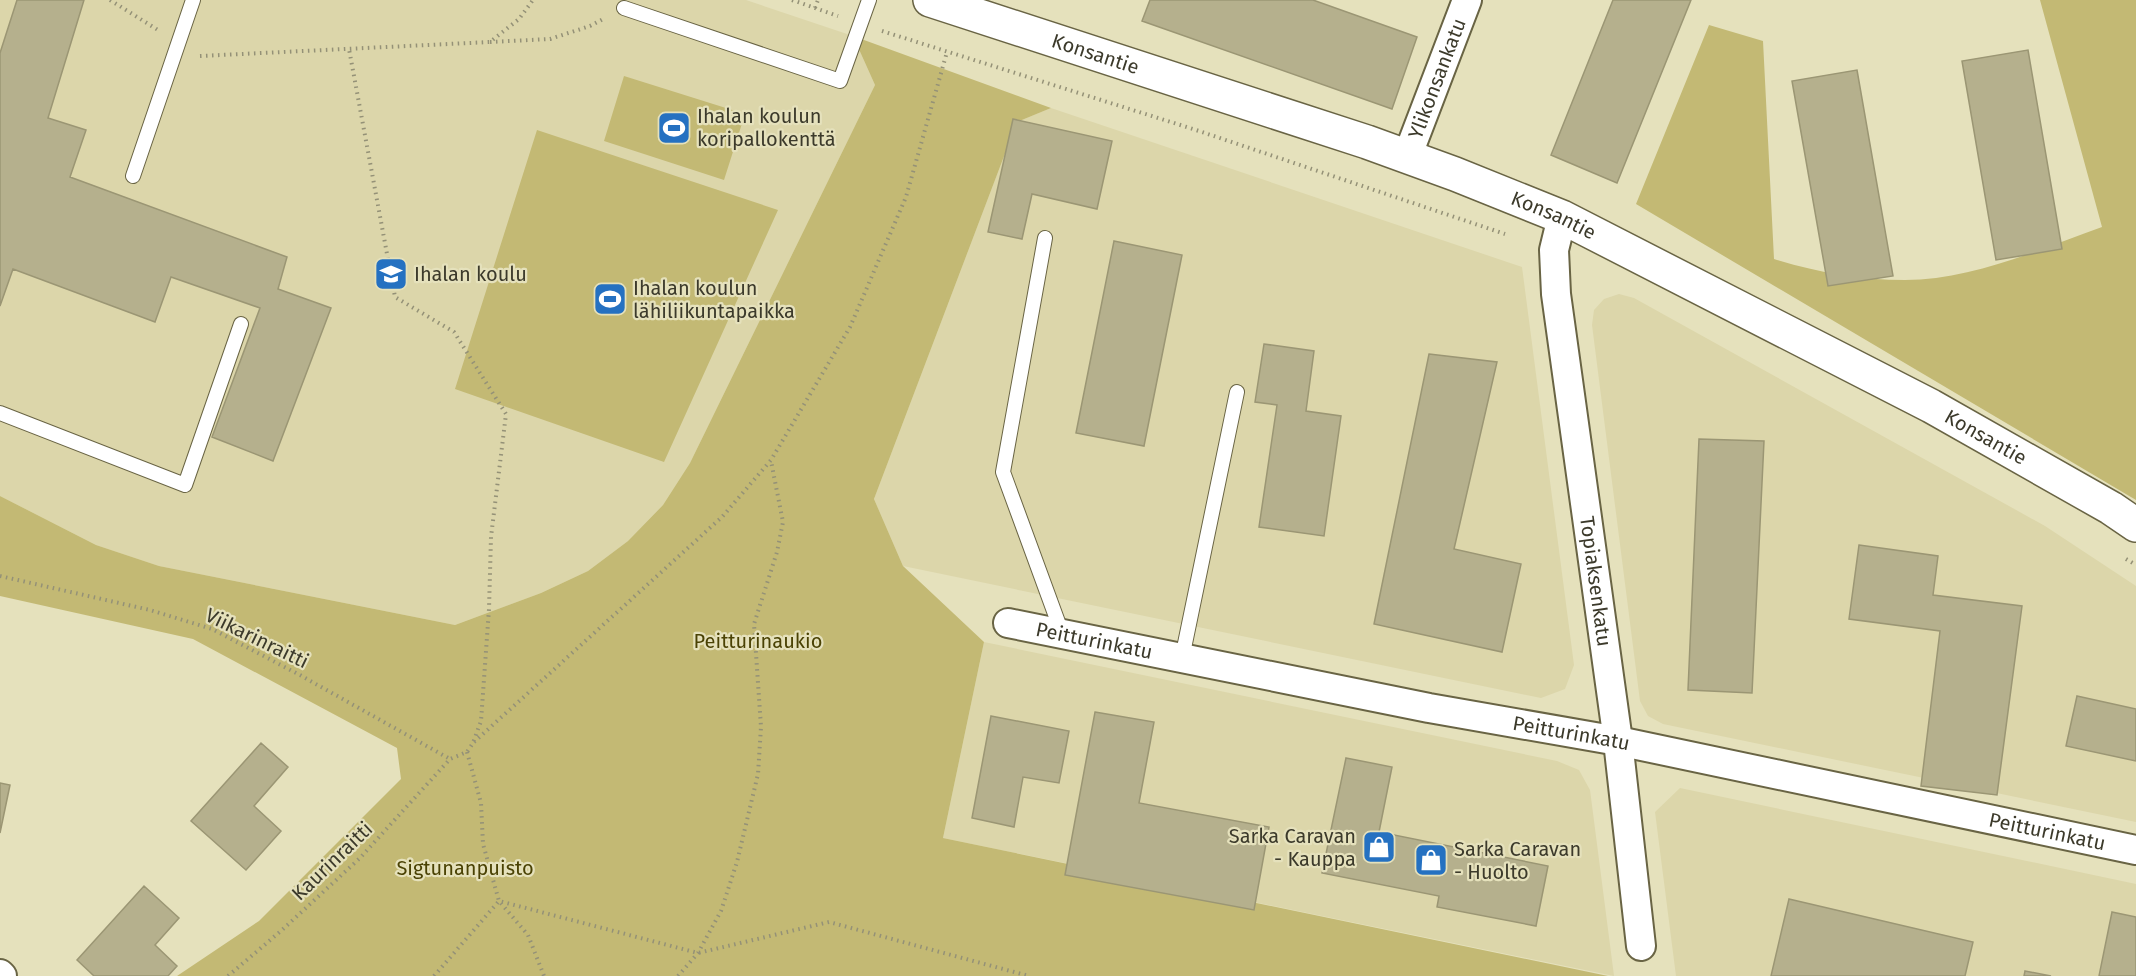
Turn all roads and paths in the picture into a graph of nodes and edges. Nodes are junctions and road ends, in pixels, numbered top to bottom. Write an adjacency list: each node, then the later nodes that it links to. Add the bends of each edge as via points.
1 (110, 0): 13 (path)
2 (193, 0): 13 (lane)
3 (533, 0): 12 (path, via 519,20)
4 (792, 0): 10 (path)
5 (818, 0): 10 (path)
6 (869, 0): 11 (lane)
7 (930, 0): 16 (street, Konsantie)
8 (1467, 0): 16 (street, Ylikonsankatu)
9 (624, 8): 11 (lane, via 840,81); 12 (path, via 590,26 550,39)
10 (815, 8): 11 (path)
11 (861, 24): 15 (path)
12 (490, 42): 14 (path)
13 (178, 43): 14 (path, via 201,56); 17 (lane)
14 (348, 49): 31 (path, via 395,297 454,332 506,414 491,537 481,721)
15 (947, 52): 19 (path); 24 (path, via 906,197 850,327)
16 (1407, 157): 18 (street, Konsantie)
17 (133, 176)
18 (1562, 217): 25 (street, Konsantie, via 1931,406); 30 (street, Topiaksenkatu, via 1554,250 1556,294)
19 (1507, 234)
20 (1045, 238): 28 (lane, via 1003,472)
21 (241, 324): 23 (lane, via 184,485)
22 (1237, 392): 29 (lane)
23 (0, 413)
24 (771, 460): 31 (path, via 722,517); 37 (path, via 783,522 754,624 761,727 758,774 721,911)
25 (2136, 525)
26 (0, 576): 33 (path, Viikarinraitti, via 150,610 212,629)
27 (1008, 623): 28 (street, Peitturinkatu)
28 (1062, 634): 29 (street, Peitturinkatu)
29 (1182, 658): 30 (street, Peitturinkatu)
30 (1618, 741): 34 (street, Peitturinkatu); 36 (street, Topiaksenkatu)
31 (473, 743): 32 (path)
32 (467, 752): 33 (path); 35 (path, via 481,803 483,844)
33 (450, 759): 38 (path, Kaurinraitti, via 360,858)
34 (2136, 850)
35 (499, 901): 37 (path); 39 (path); 40 (path, via 528,935)
36 (1641, 946)
37 (698, 953): 41 (path); 42 (path, via 829,922)
38 (228, 976)
39 (434, 976)
40 (544, 976)
41 (678, 976)
42 (1029, 976)

